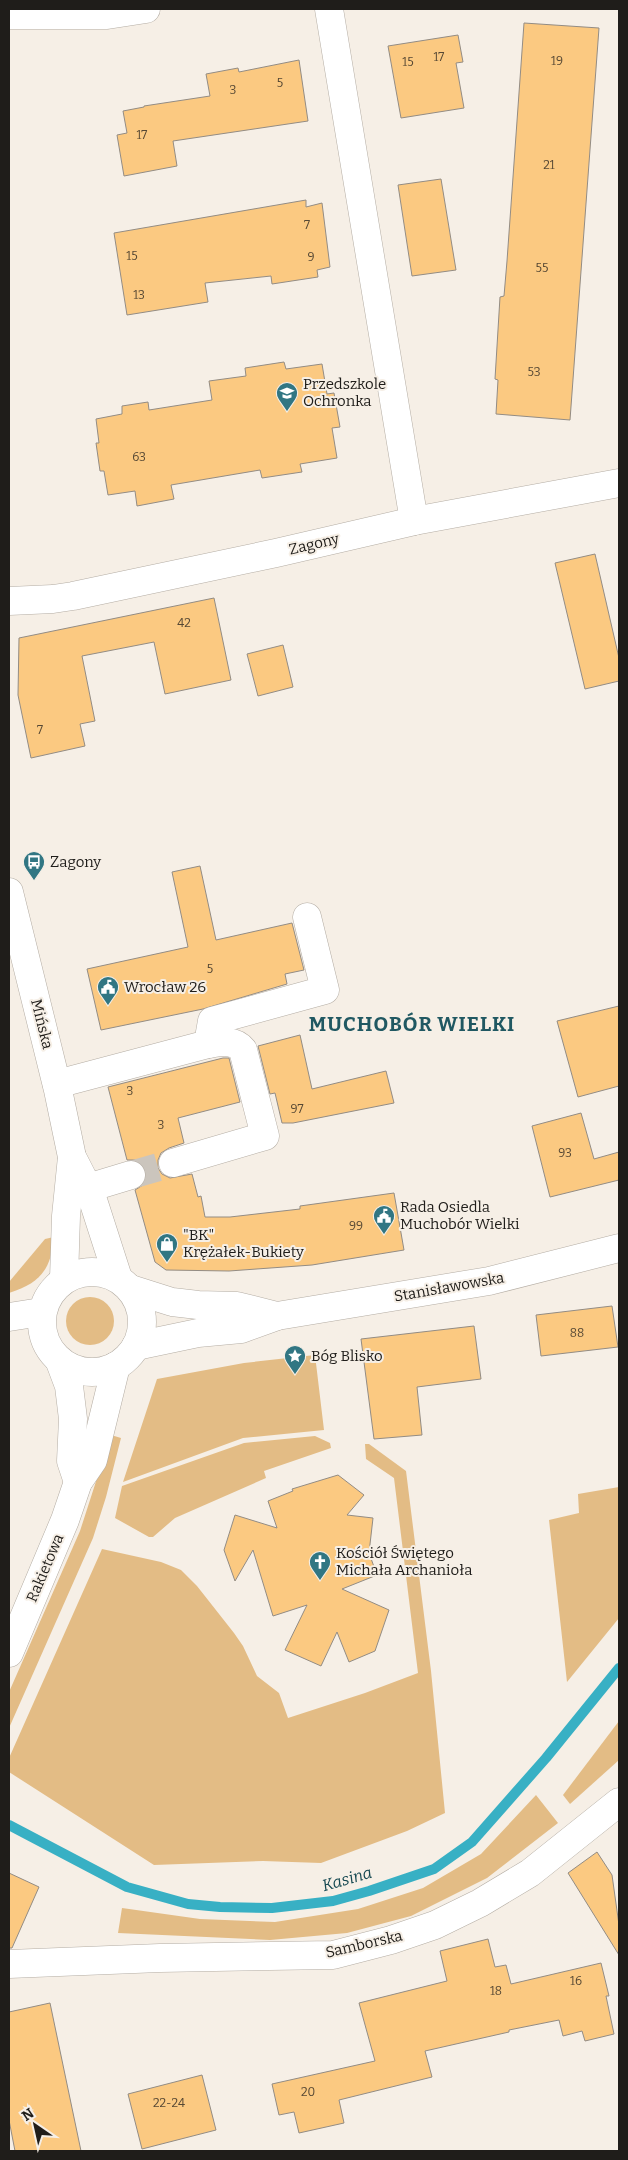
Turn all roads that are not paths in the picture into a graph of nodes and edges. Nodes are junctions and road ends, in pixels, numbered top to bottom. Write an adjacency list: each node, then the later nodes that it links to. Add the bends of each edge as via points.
1 (146, 9): 3 (street, via 107,15)
2 (329, 9): 5 (street)
3 (9, 14)
4 (619, 483): 5 (street, Zagony)
5 (414, 521): 6 (street, Zagony, via 73,596)
6 (9, 601)
7 (9, 892): 10 (street, Mińska)
8 (307, 917): 9 (street, via 325,990 212,1021)
9 (208, 1044): 10 (street); 12 (street, via 229,1041 239,1044 243,1050 265,1136)
10 (57, 1084): 11 (street, Mińska)
11 (72, 1158): 14 (street, Mińska); 16 (street, Mińska)
12 (173, 1163)
13 (131, 1175): 14 (street)
14 (88, 1188): 17 (street, Mińska)
15 (619, 1248): 19 (street, Stanisławowska, via 489,1281)
16 (64, 1279): 17 (street, via 91,1271 105,1273); 18 (street, via 54,1288)
17 (125, 1284): 19 (street, Stanisławowska, via 172,1302 237,1306); 21 (street, via 139,1302 142,1317)
18 (41, 1312): 20 (street); 22 (street, via 44,1340)
19 (277, 1316): 21 (street, Stanisławowska, via 240,1329 192,1334)
20 (9, 1317)
21 (136, 1346): 23 (street, via 128,1358)
22 (60, 1362): 23 (street, via 88,1372); 24 (street, via 69,1386 73,1419 71,1460)
23 (116, 1366): 24 (street, Rakietowa, via 93,1460)
24 (78, 1482): 25 (street, Rakietowa)
25 (9, 1653)
26 (619, 1802): 27 (street, Samborska, via 530,1873 435,1925 391,1940 333,1955)
27 (9, 1964)

